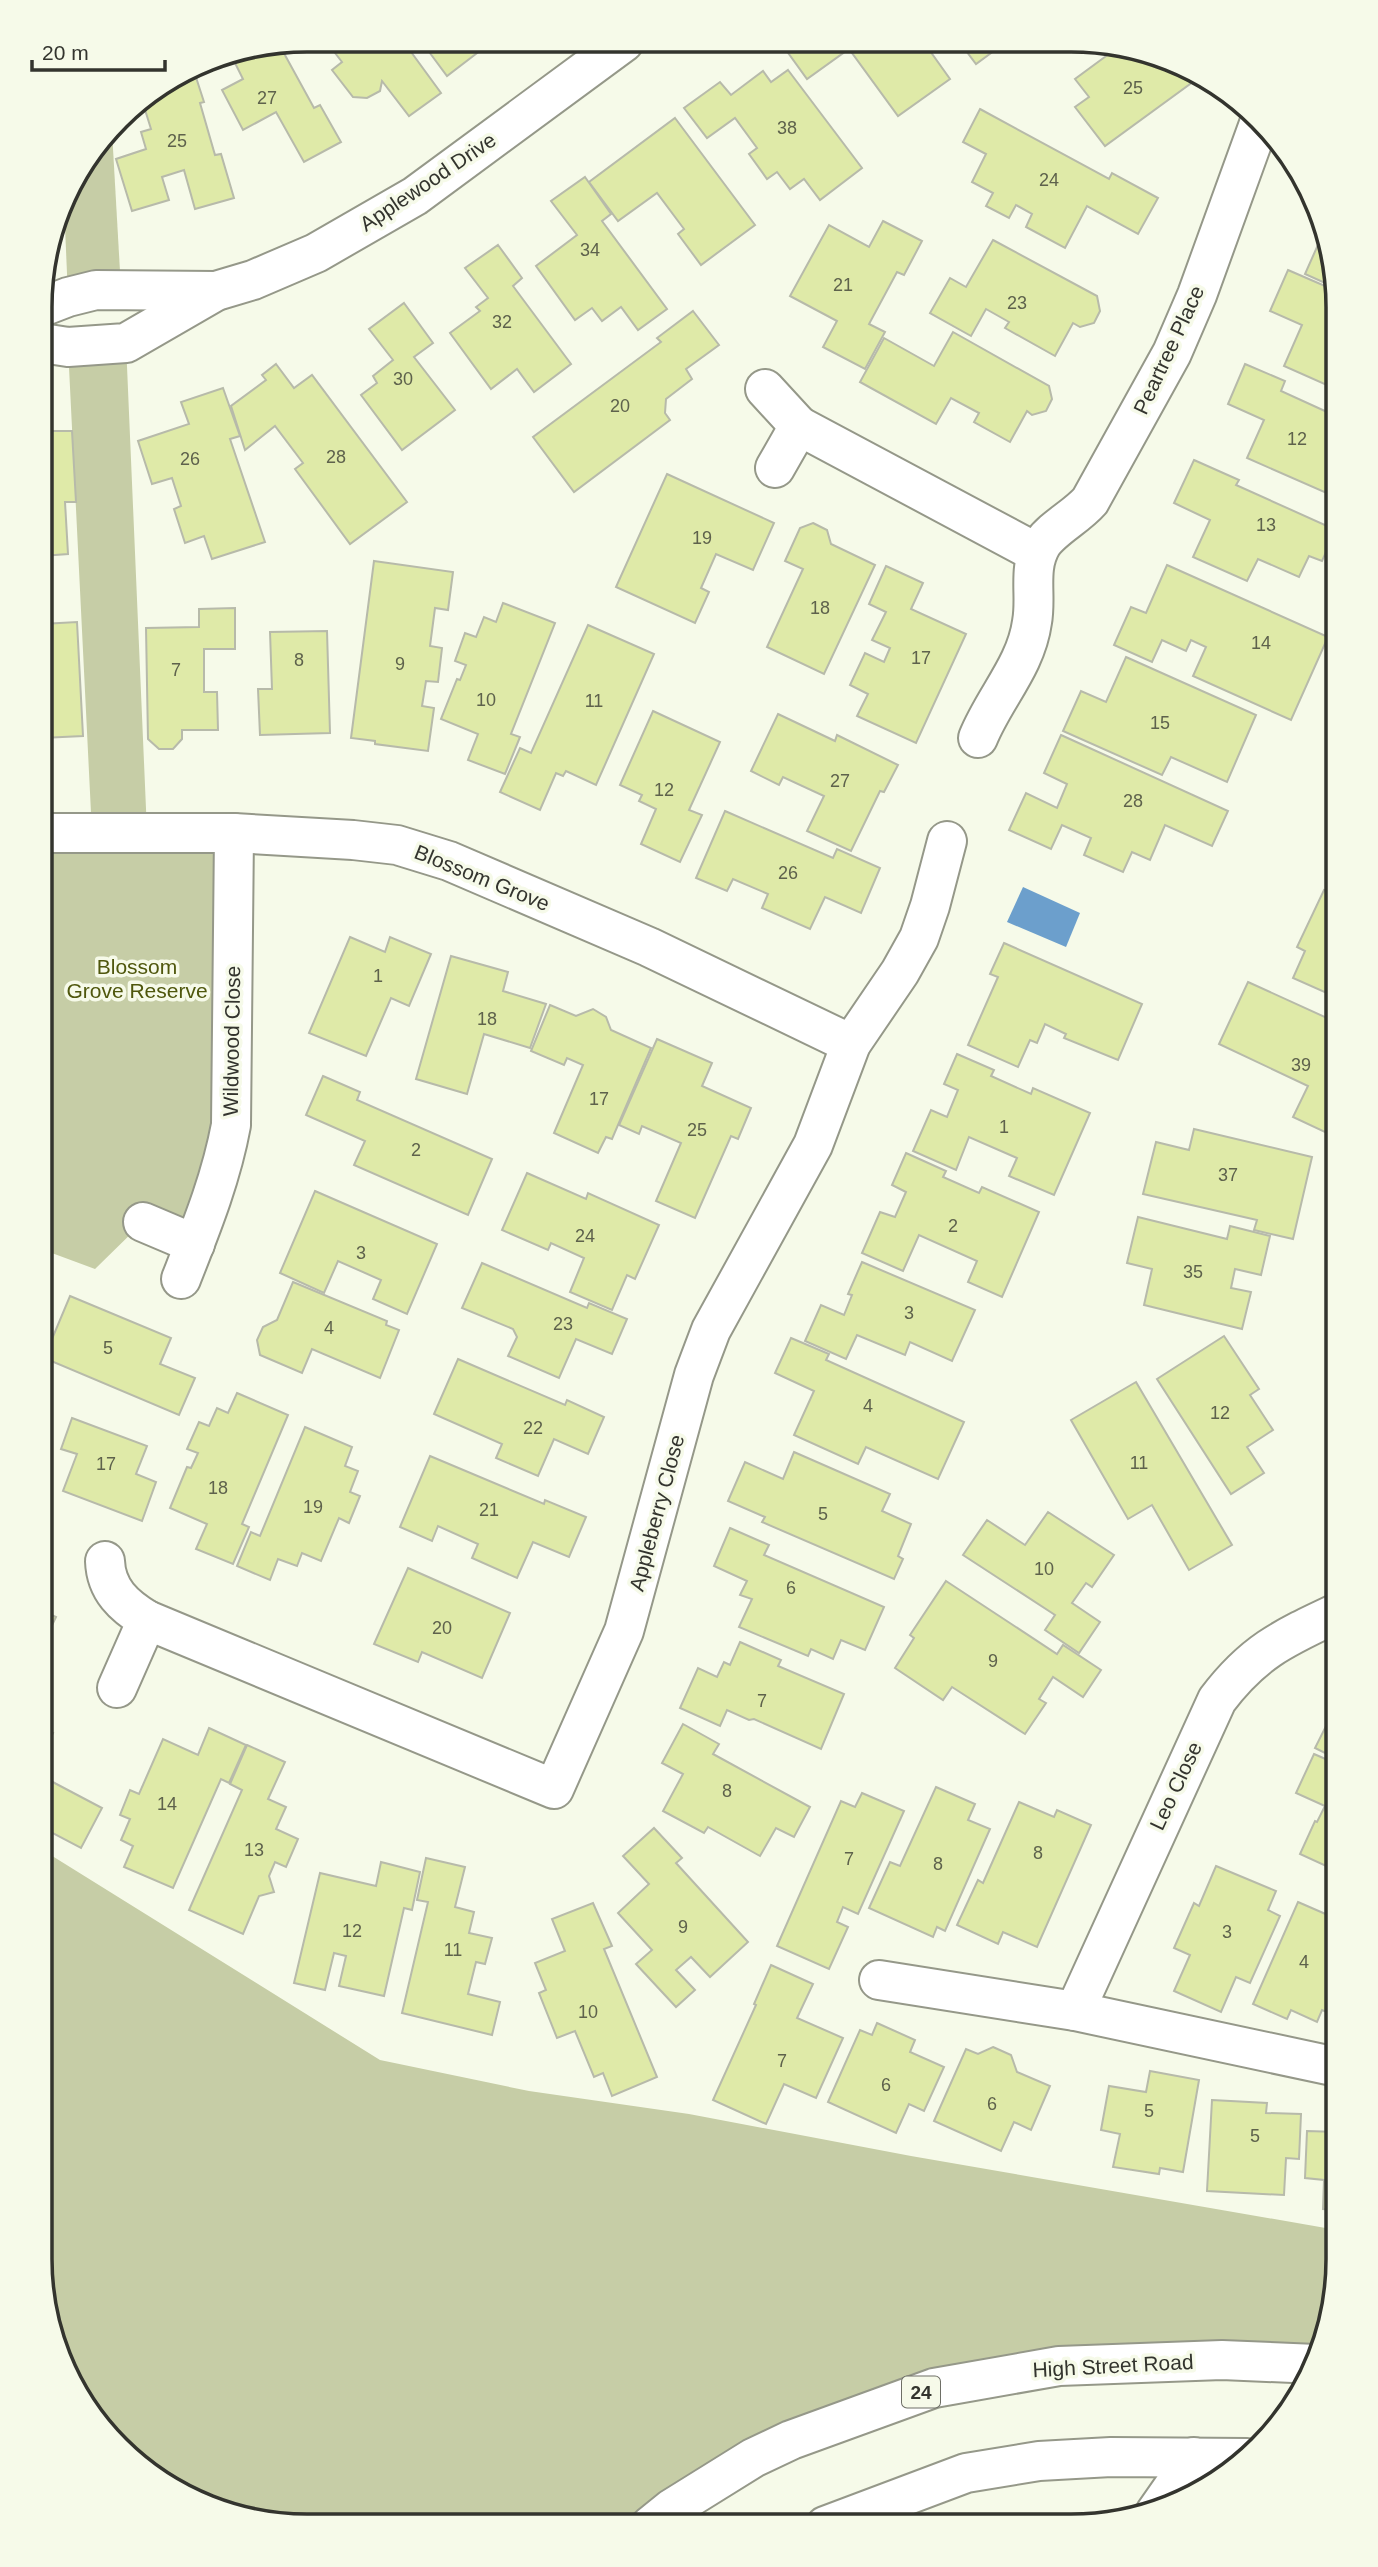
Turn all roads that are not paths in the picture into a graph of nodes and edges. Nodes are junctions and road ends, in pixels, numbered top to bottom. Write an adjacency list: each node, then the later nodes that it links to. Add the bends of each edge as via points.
1 (611, 52): 3 (street, Applewood Drive, via 385,215 285,267)
2 (1255, 132): 9 (street, Peartree Place, via 1172,353 1090,501 1044,541)
3 (216, 291): 4 (street, Applewood Drive, via 96,290); 5 (street, Applewood Drive, via 126,343)
4 (52, 303)
5 (52, 345)
6 (765, 389): 7 (street)
7 (799, 426): 8 (street); 9 (street)
8 (775, 468)
9 (1037, 554): 10 (street, via 1030,636)
10 (978, 738)
11 (52, 833): 12 (street, Blossom Grove)
12 (234, 833): 14 (street, Blossom Grove, via 386,844 449,861 649,947); 16 (street, Wildwood Close, via 231,1125 225,1159)
13 (947, 841): 14 (street, Appleberry Close, via 919,938)
14 (851, 1044): 20 (street, Appleberry Close, via 813,1145 712,1330 694,1376 624,1631 554,1789)
15 (143, 1222): 16 (street)
16 (195, 1244): 17 (street, Wildwood Close)
17 (181, 1279)
18 (105, 1562): 20 (street, Appleberry Close, via 111,1588)
19 (1326, 1618): 23 (street, Leo Close, via 1255,1658 1217,1700)
20 (147, 1620): 21 (street)
21 (117, 1688)
22 (879, 1980): 23 (street)
23 (1076, 2011): 24 (street)
24 (1326, 2065)
25 (1303, 2363): 29 (street, High Street Road / 24, via 1222,2360 1059,2365 933,2388 791,2440 753,2458)
26 (1194, 2457): 27 (street); 28 (street); 30 (street, via 1039,2461 966,2473)
27 (1231, 2458)
28 (1167, 2495)
29 (666, 2514)
30 (857, 2514)

